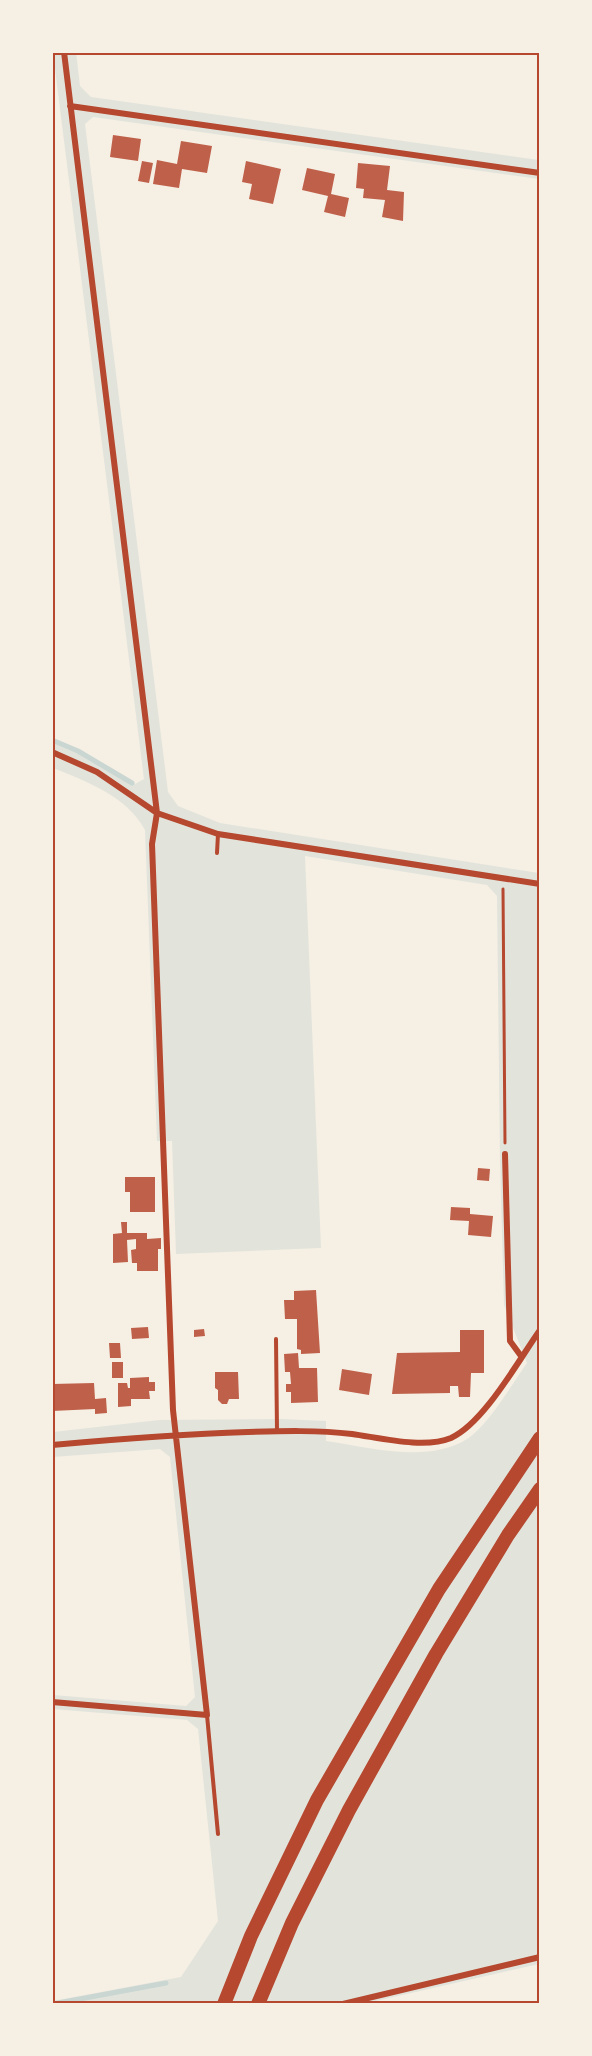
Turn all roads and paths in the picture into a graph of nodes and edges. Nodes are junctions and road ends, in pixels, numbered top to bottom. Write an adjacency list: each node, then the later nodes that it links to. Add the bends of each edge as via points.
1 (64, 52): 2 (street)
2 (70, 106): 3 (street); 5 (street)
3 (540, 173)
4 (52, 752): 5 (street, via 97,772)
5 (157, 813): 6 (street); 15 (street, via 152,844)
6 (218, 834): 7 (lane); 8 (street)
7 (217, 853)
8 (503, 878): 9 (street); 10 (path)
9 (540, 884)
10 (505, 1154): 13 (street, via 510,1341)
11 (540, 1330): 13 (street)
12 (276, 1339): 14 (lane)
13 (521, 1356): 14 (street, via 483,1412 462,1431 438,1442 338,1432)
14 (277, 1431): 15 (street)
15 (177, 1434): 17 (street); 20 (street)
16 (540, 1438): 23 (highway, via 439,1589 317,1800 251,1936)
17 (52, 1444)
18 (540, 1489): 24 (highway, via 507,1535 348,1810 292,1923)
19 (52, 1702): 20 (street)
20 (207, 1715): 21 (lane)
21 (218, 1834)
22 (540, 1957): 25 (street)
23 (224, 2004)
24 (258, 2004)
25 (343, 2004)

